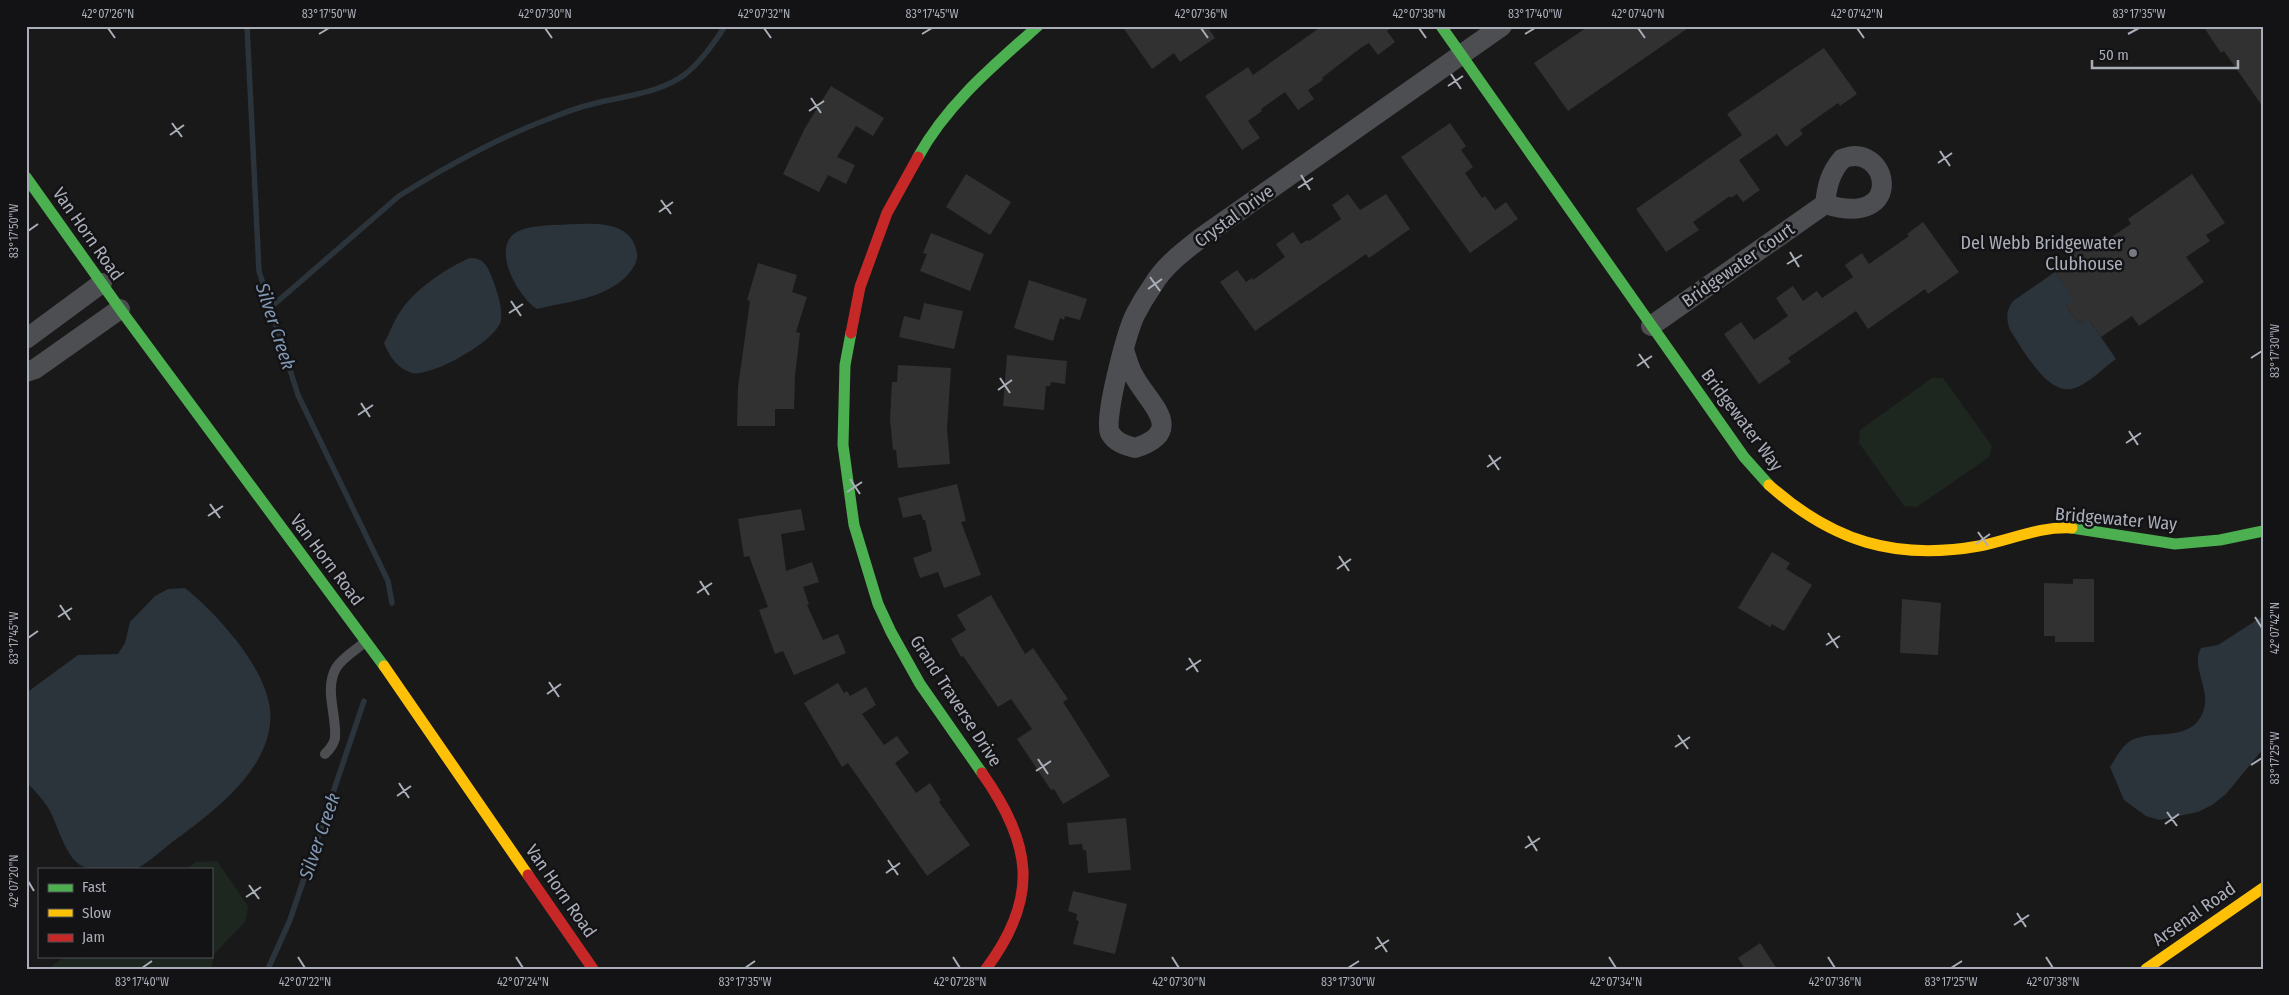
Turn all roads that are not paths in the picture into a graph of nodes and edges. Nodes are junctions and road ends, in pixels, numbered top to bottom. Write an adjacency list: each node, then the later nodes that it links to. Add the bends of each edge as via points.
1 (1038, 26): 18 (street, Grand Traverse Drive, via 998,58 949,109 894,195 870,254 854,307 842,392 844,461 850,500 860,548 878,603 912,672 1005,807 1020,846 1024,865 1020,908 1008,938)
2 (1441, 26): 4 (street, Bridgewater Way)
3 (1502, 26): 4 (street, Crystal Drive)
4 (1461, 56): 9 (street, Bridgewater Way); 11 (street, Crystal Drive, via 1178,256 1154,283 1135,316)
5 (26, 177): 7 (street, Van Horn Road)
6 (1826, 204): 9 (street, Bridgewater Court)
7 (102, 283): 8 (street, Van Horn Road); 10 (street)
8 (120, 309): 12 (street, via 35,370); 14 (street, Van Horn Road)
9 (1651, 326): 13 (street, Bridgewater Way, via 1758,475 1808,518 1843,536 1885,548 1923,551 1981,546 2017,534 2056,528 2147,541 2196,544)
10 (26, 340)
11 (1124, 350)
12 (26, 372)
13 (2263, 531)
14 (366, 642): 15 (lane, via 346,657 334,674 335,738); 17 (street, Van Horn Road)
15 (325, 754)
16 (2263, 888): 19 (street, Arsenal Road)
17 (593, 969)
18 (986, 969)
19 (2146, 969)

